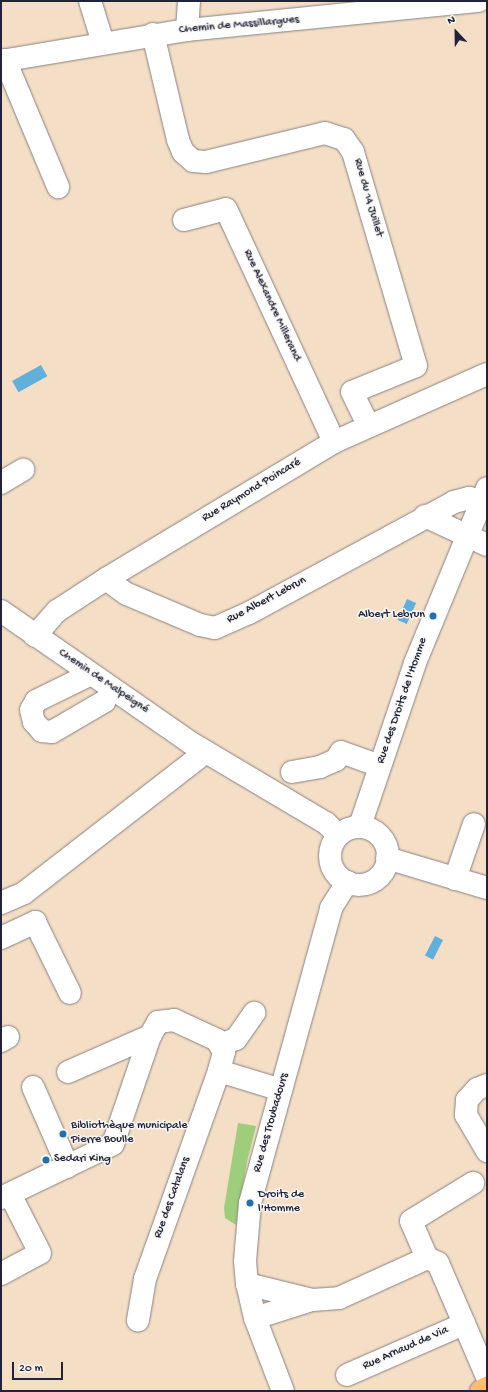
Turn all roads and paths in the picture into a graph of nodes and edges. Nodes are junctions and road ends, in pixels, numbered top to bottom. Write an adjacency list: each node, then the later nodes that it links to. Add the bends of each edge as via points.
1 (90, 1): 6 (street)
2 (189, 1): 4 (street)
3 (479, 1): 4 (street, Chemin de Massillargues)
4 (187, 30): 5 (street, Chemin de Massillargues)
5 (153, 34): 6 (street, Chemin de Massillargues); 11 (street, Rue du 14 Juillet, via 178,140 183,152 193,161 206,162 325,133 344,139 353,152 416,366 352,392)
6 (103, 43): 7 (street, Chemin de Massillargues)
7 (3, 60): 8 (street)
8 (58, 187)
9 (184, 220): 12 (street, Rue Alexandre Millerand, via 226,209)
10 (487, 374): 11 (street, Rue Raymond Poincaré)
11 (368, 425): 12 (street, Rue Raymond Poincaré)
12 (334, 442): 19 (street, Rue Raymond Poincaré)
13 (22, 470): 14 (street)
14 (1, 483)
15 (484, 495): 16 (street, Rue Albert Lebrun, via 469,498); 17 (street, Rue des Droits de l'Homme)
16 (425, 516): 17 (street); 19 (street, Rue Albert Lebrun, via 249,613 216,628 200,625 127,594)
17 (467, 534): 18 (street); 25 (street, Rue des Droits de l'Homme, via 415,663)
18 (487, 545)
19 (106, 579): 21 (street, Rue Raymond Poincaré, via 57,611)
20 (1, 612): 21 (street, Chemin de Malpeigné)
21 (35, 636): 22 (street, Chemin de Malpeigné)
22 (91, 674): 23 (street, via 36,701 31,710 34,722 42,731 52,732); 24 (street, Chemin de Malpeigné)
23 (105, 701)
24 (206, 752): 29 (street, Chemin de Malpeigné, via 326,823); 34 (street, via 24,893)
25 (380, 766): 26 (street, via 341,752 336,760 320,767); 28 (street, Rue des Droits de l'Homme, via 362,820)
26 (292, 772)
27 (474, 824): 31 (street)
28 (363, 827): 29 (street, via 354,827); 30 (street, via 381,838)
29 (338, 835): 32 (street, via 333,842 330,857 334,872)
30 (387, 858): 31 (street); 32 (street, via 380,875 373,881 365,884)
31 (456, 878): 33 (street)
32 (346, 882): 44 (street, Rue des Troubadours, via 331,908)
33 (487, 888)
34 (1, 903)
35 (1, 938): 36 (street, via 35,922)
36 (70, 992)
37 (254, 1013): 39 (street, via 236,1039)
38 (150, 1036): 39 (street, via 158,1022 174,1020 217,1040); 41 (street); 46 (street, via 113,1144)
39 (220, 1045): 40 (street, Rue des Catalans, via 224,1052)
40 (219, 1071): 44 (street); 54 (street, Rue des Catalans, via 145,1279)
41 (68, 1072)
42 (487, 1085): 45 (street, via 478,1089 467,1100 466,1115)
43 (33, 1087): 46 (street)
44 (281, 1090): 51 (street, Rue des Troubadours, via 250,1203)
45 (487, 1151)
46 (68, 1167): 48 (street)
47 (473, 1183): 49 (street, via 411,1221)
48 (5, 1196): 50 (street, via 40,1253)
49 (427, 1258): 52 (street, via 339,1298); 55 (street, via 438,1263)
50 (1, 1274)
51 (247, 1284): 52 (street); 53 (street, Rue des Troubadours)
52 (312, 1300): 53 (street)
53 (255, 1318): 59 (street, Rue des Troubadours)
54 (138, 1320)
55 (464, 1324): 56 (street, Rue Arnaud de Via); 57 (street)
56 (347, 1375)
57 (487, 1376)
58 (487, 1388): 60 (main road)
59 (283, 1391)
60 (481, 1391)

